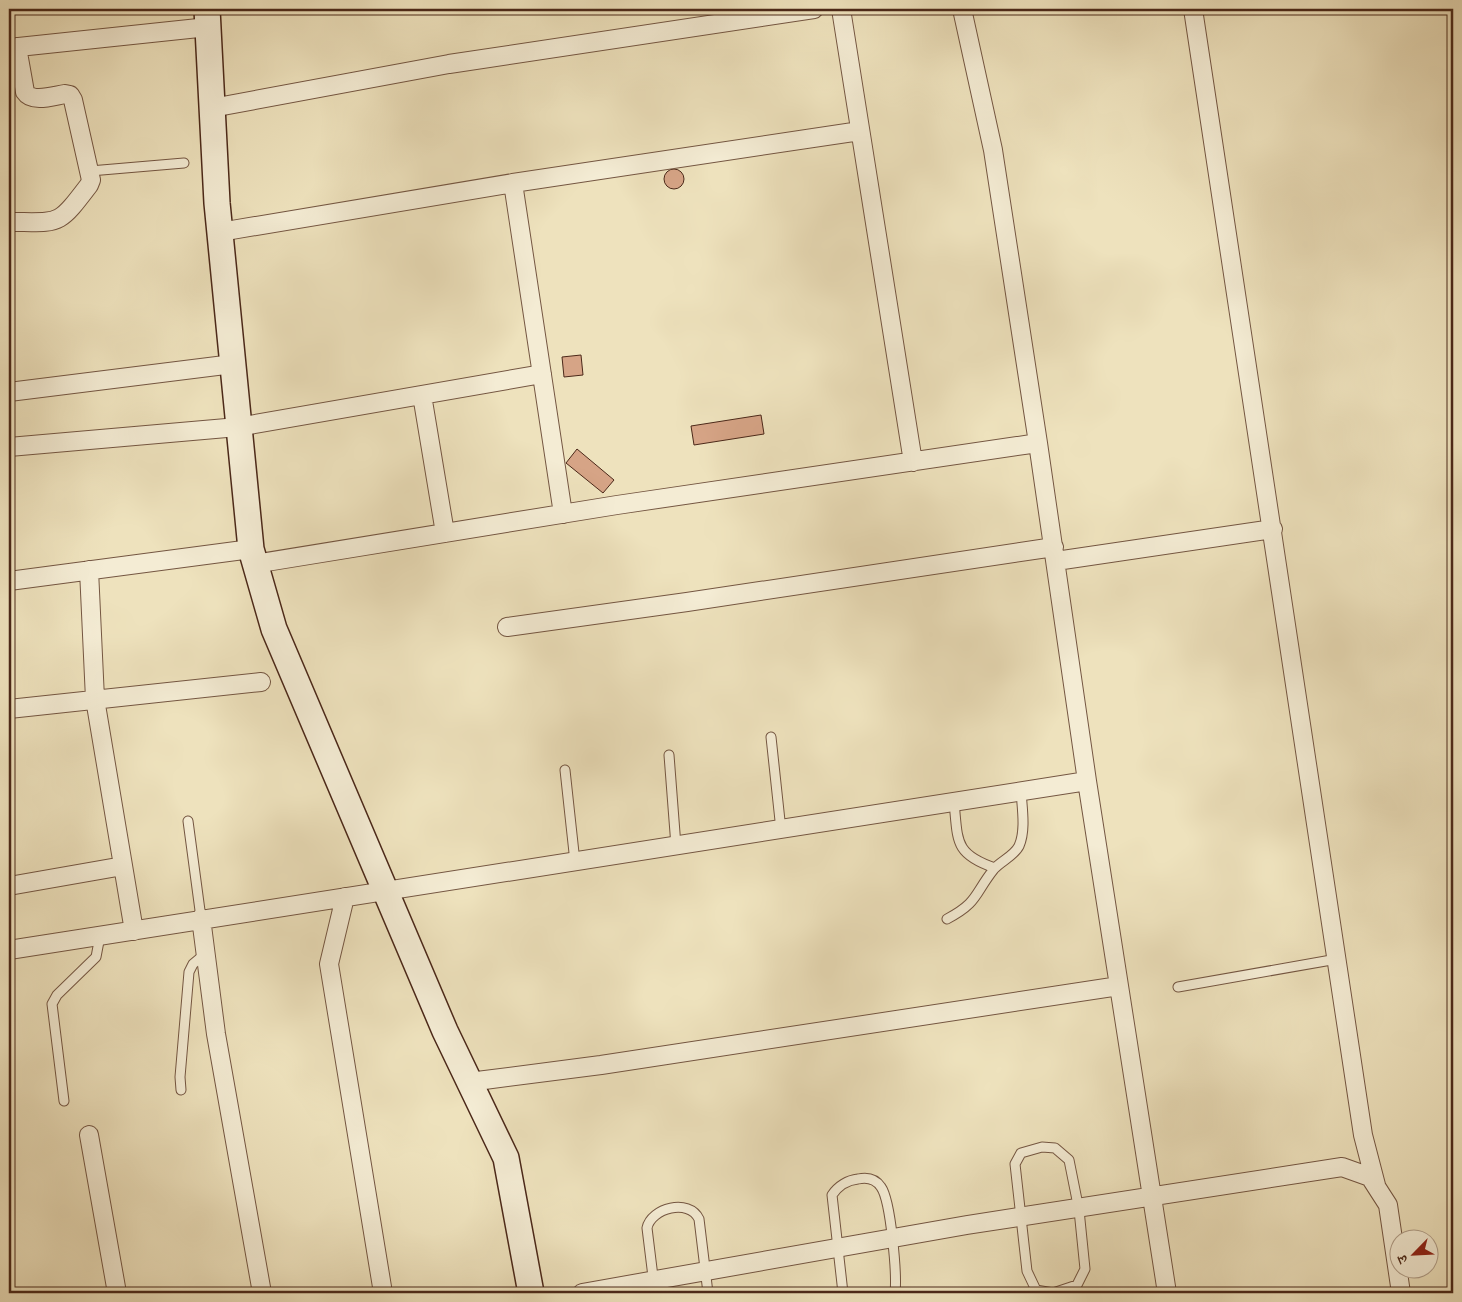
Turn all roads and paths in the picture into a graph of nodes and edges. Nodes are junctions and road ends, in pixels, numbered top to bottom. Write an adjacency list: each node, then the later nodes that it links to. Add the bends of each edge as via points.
1 (814, 9): 7 (street, via 449,64)
2 (841, 9): 8 (street)
3 (962, 9): 19 (street, via 993,150)
4 (1193, 9): 23 (street)
5 (208, 18): 6 (street); 7 (main road)
6 (13, 47): 10 (street, via 28,96 70,95)
7 (212, 108): 13 (main road)
8 (860, 131): 11 (street); 21 (street)
9 (184, 163): 10 (lane)
10 (90, 171): 12 (street, via 89,185 60,220)
11 (514, 183): 13 (street); 15 (street)
12 (9, 222)
13 (220, 232): 14 (main road)
14 (232, 364): 16 (street); 18 (main road)
15 (542, 374): 17 (street); 22 (street)
16 (9, 392)
17 (422, 395): 18 (street); 24 (street)
18 (238, 427): 20 (street); 26 (main road)
19 (1038, 443): 21 (street); 25 (street)
20 (9, 447)
21 (914, 462): 22 (street)
22 (563, 514): 24 (street)
23 (1273, 529): 25 (street); 54 (street)
24 (445, 534): 26 (street)
25 (1055, 554): 29 (street); 36 (street)
26 (252, 557): 27 (street); 46 (main road, via 274,629)
27 (89, 570): 28 (street); 31 (street)
28 (9, 581)
29 (508, 627)
30 (261, 682): 31 (street)
31 (95, 700): 32 (street); 43 (street)
32 (9, 709)
33 (772, 737): 40 (lane)
34 (669, 756): 41 (lane)
35 (565, 770): 42 (lane)
36 (1087, 781): 37 (street); 55 (street)
37 (1021, 791): 38 (street); 44 (lane, via 1019,846)
38 (954, 802): 40 (street); 44 (lane, via 958,837 963,850 968,856)
39 (188, 822): 48 (lane)
40 (781, 830): 41 (street)
41 (676, 846): 42 (street)
42 (575, 862): 46 (street)
43 (123, 866): 45 (street); 50 (street)
44 (995, 868): 49 (lane, via 977,898)
45 (9, 886)
46 (385, 891): 47 (street); 57 (main road)
47 (345, 897): 48 (street); 71 (street, via 330,964)
48 (201, 918): 50 (street); 53 (street)
49 (947, 919)
50 (134, 931): 51 (street)
51 (100, 936): 52 (street); 59 (lane, via 96,957 57,995 52,1004)
52 (9, 950)
53 (206, 954): 58 (lane, via 193,964 189,972); 70 (street, via 216,1034)
54 (1337, 959): 56 (lane); 61 (street, via 1363,1134)
55 (1118, 986): 57 (street); 62 (street)
56 (1178, 987)
57 (469, 1082): 72 (main road, via 506,1158)
58 (181, 1090)
59 (64, 1102)
60 (89, 1136): 69 (street)
61 (1376, 1185): 62 (street, via 1370,1177 1342,1167); 78 (street, via 1388,1205)
62 (1152, 1198): 63 (street); 77 (street)
63 (1079, 1210): 64 (street); 64 (lane, via 1069,1160 1055,1148 1042,1147 1021,1153 1015,1164); 64 (lane, via 1085,1269 1077,1285 1053,1293 1036,1290 1032,1283 1027,1271)
64 (1021, 1218): 65 (street)
65 (892, 1239): 66 (street); 66 (lane, via 887,1198 881,1186 867,1177 842,1184 832,1195); 76 (lane)
66 (838, 1248): 67 (street); 75 (lane)
67 (707, 1272): 68 (street); 68 (lane, via 697,1214 688,1207 672,1208 648,1221); 74 (lane)
68 (654, 1287): 73 (street)
69 (117, 1293)
70 (262, 1293)
71 (383, 1293)
72 (531, 1293)
73 (582, 1293)
74 (708, 1293)
75 (843, 1293)
76 (895, 1293)
77 (1166, 1293)
78 (1401, 1293)

